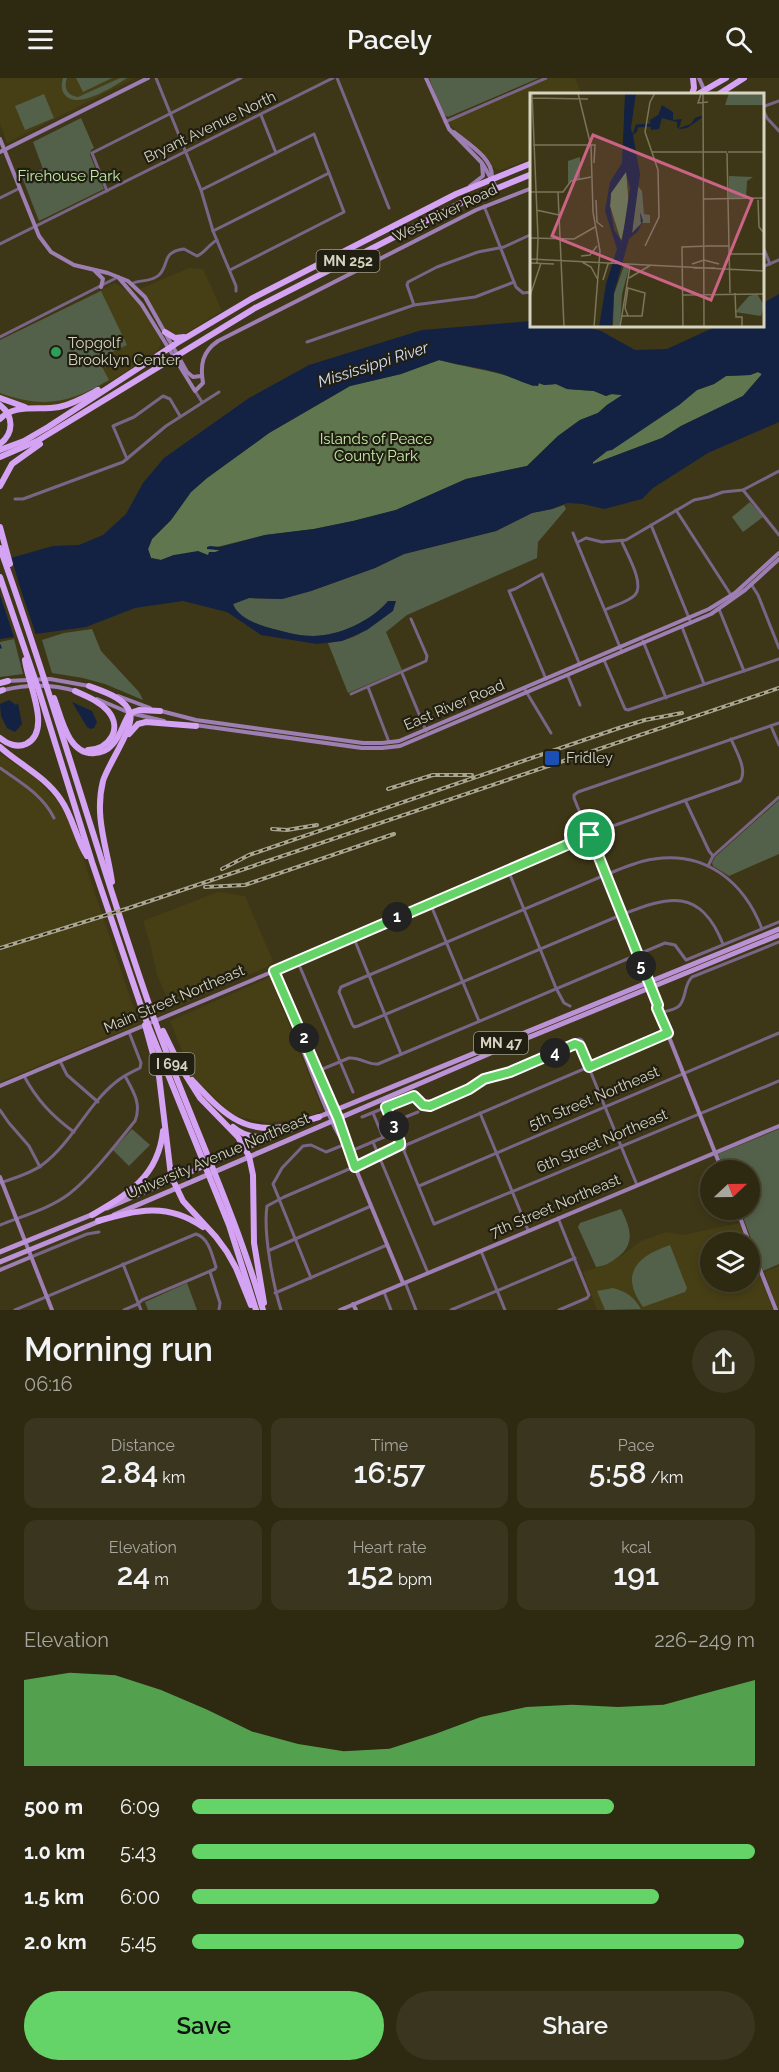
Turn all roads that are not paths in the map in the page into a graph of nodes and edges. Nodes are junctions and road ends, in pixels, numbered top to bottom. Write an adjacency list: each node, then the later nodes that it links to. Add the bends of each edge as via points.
1 (148, 78): 24 (street)
2 (156, 78): 19 (street)
3 (240, 78): 19 (street)
4 (335, 78): 20 (street, Bryant Avenue North); 40 (street)
5 (426, 78): 21 (street)
6 (546, 78): 21 (street)
7 (693, 78): 11 (highway); 12 (street)
8 (699, 78): 13 (street)
9 (726, 78): 14 (highway)
10 (744, 78): 15 (highway)
11 (692, 93)
12 (701, 93)
13 (702, 93)
14 (704, 93)
15 (721, 93)
16 (779, 101): 17 (street)
17 (764, 106)
18 (764, 111): 22 (street)
19 (170, 113): 25 (street); 37 (street, via 92,153)
20 (261, 115): 25 (street, Bryant Avenue North); 26 (street)
21 (445, 122): 27 (street); 31 (street, via 478,152 492,171)
22 (779, 131)
23 (0, 139): 24 (street)
24 (2, 151): 32 (street)
25 (186, 152): 35 (street); 37 (street, Bryant Avenue North)
26 (276, 153): 29 (street, via 314,134); 35 (street)
27 (474, 154): 31 (street); 36 (street, via 483,168 482,179)
28 (530, 164): 31 (highway, MN 252)
29 (329, 174): 42 (street); 52 (street, via 344,212)
30 (530, 174): 33 (highway, MN 252)
31 (492, 178): 33 (street); 36 (highway, MN 252)
32 (20, 188): 38 (street); 41 (street)
33 (496, 188): 65 (highway, MN 252, via 255,308)
34 (530, 188): 39 (street, West River Road)
35 (201, 190): 42 (street)
36 (464, 190): 61 (highway, MN 252, via 251,299)
37 (107, 191): 41 (street, Bryant Avenue North)
38 (0, 198)
39 (484, 206): 46 (street); 67 (street, West River Road, via 211,346 203,359)
40 (389, 208)
41 (35, 227): 45 (street, Bryant Avenue North); 51 (street, via 58,257)
42 (213, 231): 44 (street)
43 (530, 234): 46 (street)
44 (217, 240): 52 (street); 55 (street, via 202,255 184,249 172,253 159,276)
45 (0, 244)
46 (500, 246): 54 (street); 59 (street, via 437,267 408,282)
47 (764, 249): 49 (street)
48 (779, 260): 49 (street)
49 (770, 264): 50 (street)
50 (764, 266)
51 (91, 269): 53 (street); 56 (street, via 101,275)
52 (230, 270): 57 (street)
53 (118, 277): 55 (street); 56 (street); 64 (street)
54 (514, 282): 58 (street, via 520,291); 59 (street, via 475,297)
55 (131, 284): 60 (street, via 144,297)
56 (101, 287): 62 (street)
57 (236, 291)
58 (530, 292)
59 (414, 305): 63 (street)
60 (165, 332): 61 (highway, via 175,338); 64 (street)
61 (190, 335): 64 (highway, MN 252)
62 (0, 337)
63 (307, 342)
64 (171, 347): 65 (street); 66 (highway, MN 252)
65 (176, 357): 67 (street, via 190,375); 68 (street); 74 (highway, MN 252)
66 (130, 373): 73 (highway, via 74,402); 78 (highway, via 41,431)
67 (201, 376): 68 (street, via 202,385)
68 (195, 391): 71 (street)
69 (219, 392): 71 (street)
70 (0, 398): 73 (highway, via 28,407)
71 (202, 402): 75 (street)
72 (1, 405): 77 (highway, via 11,423)
73 (50, 408): 76 (highway, via 16,410)
74 (90, 410): 79 (highway); 83 (highway, via 18,459)
75 (180, 416): 80 (street); 80 (street, via 170,399 163,396 134,417 113,426)
76 (0, 418)
77 (0, 444)
78 (0, 450)
79 (0, 457)
80 (127, 459): 85 (street)
81 (777, 471): 82 (street); 84 (street)
82 (779, 477)
83 (0, 486)
84 (743, 490): 86 (street, via 699,498); 90 (street)
85 (15, 499)
86 (676, 510): 87 (street); 99 (street)
87 (651, 525): 91 (street); 104 (street)
88 (0, 527): 93 (highway)
89 (573, 533): 92 (street)
90 (779, 535)
91 (622, 541): 92 (street, via 586,538); 102 (street, via 638,580 638,590 632,598)
92 (578, 542): 102 (street)
93 (2, 547): 125 (highway, I 694)
94 (779, 553): 99 (street, East River Road)
95 (779, 559): 98 (street, East River Road)
96 (0, 577): 100 (highway)
97 (0, 583): 100 (highway)
98 (751, 584): 101 (street, East River Road); 107 (street)
99 (731, 596): 104 (street, East River Road)
100 (8, 600): 124 (highway, via 25,653 26,672)
101 (719, 609): 104 (street, East River Road); 114 (street)
102 (604, 610): 110 (street)
103 (411, 620): 115 (street, via 427,660)
104 (690, 620): 105 (street, East River Road); 108 (street, East River Road)
105 (682, 627): 108 (street, East River Road); 119 (street)
106 (779, 632): 107 (street)
107 (774, 634): 109 (street)
108 (643, 641): 110 (street, East River Road); 129 (street)
109 (779, 648)
110 (621, 650): 112 (street, East River Road); 113 (street, East River Road)
111 (779, 659): 114 (street)
112 (604, 660): 116 (street, East River Road); 129 (street, via 626,710)
113 (580, 665): 117 (street, East River Road); 117 (street, via 542,574 509,591)
114 (744, 671): 119 (street)
115 (402, 673): 121 (street); 136 (street)
116 (568, 676): 127 (street, East River Road); 130 (street)
117 (546, 679): 123 (street, East River Road)
118 (8, 681): 120 (street, East River Road, via 50,679); 122 (highway)
119 (705, 684): 129 (street)
120 (89, 686): 131 (street, East River Road); 132 (highway, via 120,701)
121 (368, 687): 128 (street); 140 (street)
122 (1, 688): 126 (street, East River Road, via 47,685)
123 (524, 688): 127 (street); 136 (street, East River Road)
124 (35, 691): 138 (highway, via 39,723 35,736 19,746); 151 (highway, I 694)
125 (50, 691): 142 (highway); 155 (highway, I 694)
126 (75, 691): 132 (street, East River Road); 142 (highway, via 105,708 114,726 112,738 101,747 88,750)
127 (528, 693): 136 (street, East River Road); 137 (street)
128 (351, 694)
129 (666, 698)
130 (580, 705)
131 (160, 711): 132 (highway); 140 (street, East River Road, via 363,743)
132 (130, 713): 134 (street, East River Road); 142 (highway, via 108,749 90,753); 144 (highway, via 130,725)
133 (779, 723): 135 (street)
134 (196, 726): 136 (street, East River Road, via 372,749 400,746); 144 (highway, via 141,723)
135 (771, 726): 139 (street); 141 (street)
136 (427, 733): 140 (street, East River Road)
137 (551, 734)
138 (0, 738)
139 (731, 739): 147 (street, Main Street Northeast, via 743,769 742,779); 149 (street, via 578,792 574,798)
140 (389, 742)
141 (779, 745)
142 (76, 746)
143 (0, 747): 151 (highway, via 54,790)
144 (118, 749): 155 (highway, via 104,778 99,808)
145 (0, 768): 148 (street, via 36,793)
146 (779, 797): 150 (street)
147 (685, 800): 149 (street, Main Street Northeast); 150 (street)
148 (54, 818)
149 (590, 835): 153 (street, Main Street Northeast); 154 (street)
150 (713, 856): 152 (street)
151 (92, 862): 178 (highway, I 694)
152 (708, 866): 154 (street, via 663,858 644,860); 160 (street, via 741,891)
153 (508, 870): 156 (street, Main Street Northeast); 157 (street)
154 (605, 875): 157 (street); 158 (street)
155 (113, 895): 170 (highway, I 694)
156 (430, 903): 163 (street, Main Street Northeast); 165 (street)
157 (524, 910): 165 (street); 167 (street)
158 (621, 915): 166 (street, via 659,901 687,902 709,918); 167 (street); 168 (street)
159 (779, 922): 160 (street)
160 (762, 928): 166 (street)
161 (779, 929): 174 (main road, University Avenue Northeast / MN 47)
162 (779, 935): 174 (main road, University Avenue Northeast / MN 47)
163 (352, 936): 169 (street, Main Street Northeast); 172 (street)
164 (779, 942): 177 (street, via 692,977 679,1006)
165 (446, 943): 172 (street); 173 (street)
166 (723, 944): 168 (street, via 686,960 677,947 668,943)
167 (541, 949): 173 (street); 175 (street)
168 (637, 954): 174 (street); 175 (street)
169 (297, 960): 171 (street, Main Street Northeast); 190 (street)
170 (137, 969): 188 (highway); 229 (highway, I 694)
171 (274, 971): 181 (street); 182 (street, Main Street Northeast)
172 (369, 976): 179 (street); 179 (street, via 339,989 354,1027)
173 (463, 982): 179 (street); 180 (street)
174 (649, 986): 177 (street); 206 (main road, University Avenue Northeast / MN 47); 213 (main road, University Avenue Northeast / MN 47)
175 (556, 988): 176 (street); 180 (street)
176 (570, 1006)
177 (660, 1013): 183 (street)
178 (144, 1015): 201 (highway); 229 (highway, I 694)
179 (385, 1015): 187 (street)
180 (479, 1022): 187 (street)
181 (297, 1027): 192 (street); 193 (street)
182 (129, 1032): 189 (street, Main Street Northeast); 196 (street, via 141,1063 140,1068)
183 (668, 1033): 191 (street); 194 (street)
184 (779, 1034): 194 (street, 5th Street Northeast)
185 (575, 1044): 186 (street); 186 (street, via 580,1039); 203 (street, via 484,1079 430,1106 413,1096)
186 (580, 1046): 191 (street)
187 (401, 1054): 190 (street, via 374,1064 354,1058)
188 (176, 1058): 198 (highway); 211 (highway, via 195,1083 238,1122 276,1128)
189 (60, 1061): 195 (street, Main Street Northeast); 202 (street, via 67,1075)
190 (340, 1061): 192 (street); 200 (street)
191 (589, 1067): 204 (street); 210 (street)
192 (318, 1071): 193 (street); 206 (street)
193 (313, 1073): 206 (street)
194 (684, 1073): 204 (street, 5th Street Northeast); 208 (street)
195 (24, 1076): 199 (street, Main Street Northeast); 217 (street, via 38,1101)
196 (125, 1076): 202 (street); 243 (street, via 138,1105 135,1121 67,1195)
197 (779, 1081): 208 (street, 6th Street Northeast)
198 (190, 1083): 216 (highway, via 245,1135 264,1137); 223 (highway)
199 (0, 1086)
200 (353, 1092)
201 (162, 1098): 233 (highway); 242 (highway, via 162,1136 153,1164 130,1191)
202 (98, 1102): 217 (street)
203 (386, 1107): 209 (street); 214 (street)
204 (604, 1107): 222 (street); 225 (street, 5th Street Northeast)
205 (0, 1110): 231 (street, via 29,1146)
206 (332, 1112): 211 (main road, University Avenue Northeast / MN 47); 213 (street)
207 (418, 1112): 214 (street)
208 (699, 1112): 222 (street, 6th Street Northeast); 226 (street)
209 (373, 1113): 212 (street); 219 (street)
210 (480, 1113): 225 (street); 237 (street, via 408,1143 404,1151)
211 (319, 1117): 216 (main road, University Avenue Northeast / MN 47)
212 (362, 1117)
213 (335, 1119): 221 (street); 227 (main road, University Avenue Northeast / MN 47)
214 (393, 1122): 228 (street, via 400,1145)
215 (779, 1126): 226 (street, 7th Street Northeast)
216 (294, 1127): 223 (main road, University Avenue Northeast / MN 47)
217 (74, 1132): 231 (street)
218 (391, 1134): 219 (street)
219 (383, 1137): 220 (street)
220 (373, 1142): 224 (street); 228 (street)
221 (346, 1144): 232 (street); 240 (street, via 326,1152 311,1145 300,1148 274,1180)
222 (621, 1147): 236 (street); 239 (street, 6th Street Northeast)
223 (245, 1148): 227 (highway); 233 (main road, University Avenue Northeast / MN 47)
224 (356, 1149)
225 (496, 1152): 237 (street, 5th Street Northeast); 239 (street)
226 (715, 1152): 230 (street); 236 (street, 7th Street Northeast)
227 (249, 1156): 238 (main road, University Avenue Northeast / MN 47); 279 (highway, via 254,1248)
228 (379, 1156): 232 (street); 264 (street)
229 (207, 1160): 234 (highway, I 694)
230 (718, 1160)
231 (40, 1167): 235 (street)
232 (355, 1167): 240 (street); 241 (street)
233 (172, 1180): 238 (highway); 242 (main road, University Avenue Northeast / MN 47)
234 (215, 1180): 278 (highway, I 694); 279 (highway, I 694, via 245,1250)
235 (1, 1181): 243 (street)
236 (637, 1185): 244 (street, 7th Street Northeast)
237 (419, 1186): 239 (street, 6th Street Northeast, via 435,1224)
238 (175, 1187): 245 (main road, University Avenue Northeast / MN 47); 252 (highway)
239 (513, 1192): 247 (street)
240 (278, 1200): 249 (street); 254 (street, via 267,1206)
241 (371, 1206): 249 (street); 251 (street)
242 (92, 1215): 250 (main road, University Avenue Northeast / MN 47)
243 (16, 1218): 246 (street); 250 (street)
244 (558, 1218): 247 (street, 7th Street Northeast); 258 (street)
245 (98, 1221): 252 (highway, via 139,1210 170,1211 202,1226); 253 (main road, University Avenue Northeast / MN 47)
246 (0, 1225)
247 (528, 1230): 255 (street, 7th Street Northeast)
248 (99, 1232): 257 (street)
249 (295, 1239): 254 (street); 265 (street)
250 (24, 1242): 253 (street); 256 (main road, University Avenue Northeast / MN 47)
251 (387, 1245): 265 (street); 266 (street)
252 (224, 1247): 278 (highway)
253 (28, 1250): 257 (street); 259 (main road, University Avenue Northeast / MN 47)
254 (270, 1250): 269 (street)
255 (481, 1251): 264 (street, 7th Street Northeast); 267 (street)
256 (0, 1252)
257 (31, 1257): 262 (street); 270 (street)
258 (575, 1258): 267 (street); 288 (street, via 589,1297)
259 (0, 1262)
260 (123, 1264): 263 (street, via 196,1234 207,1243 216,1268); 270 (street); 271 (street)
261 (760, 1269): 289 (street)
262 (0, 1270)
263 (210, 1272): 271 (street); 277 (street)
264 (428, 1273): 266 (street, 7th Street Northeast)
265 (311, 1278): 269 (street)
266 (404, 1283): 268 (street, 7th Street Northeast); 285 (street)
267 (497, 1290): 286 (street); 287 (street)
268 (384, 1292): 272 (street, 7th Street Northeast); 284 (street)
269 (275, 1293): 280 (street)
270 (48, 1297): 273 (street); 274 (street)
271 (138, 1304): 275 (street); 276 (street)
272 (355, 1304): 281 (street, 7th Street Northeast); 282 (street); 283 (street)
273 (15, 1310)
274 (52, 1310)
275 (124, 1310)
276 (141, 1310)
277 (219, 1310)
278 (254, 1310)
279 (264, 1310)
280 (281, 1310)
281 (340, 1310)
282 (356, 1310)
283 (361, 1310)
284 (391, 1310)
285 (417, 1310)
286 (451, 1310)
287 (505, 1310)
288 (559, 1310)
289 (776, 1310)

